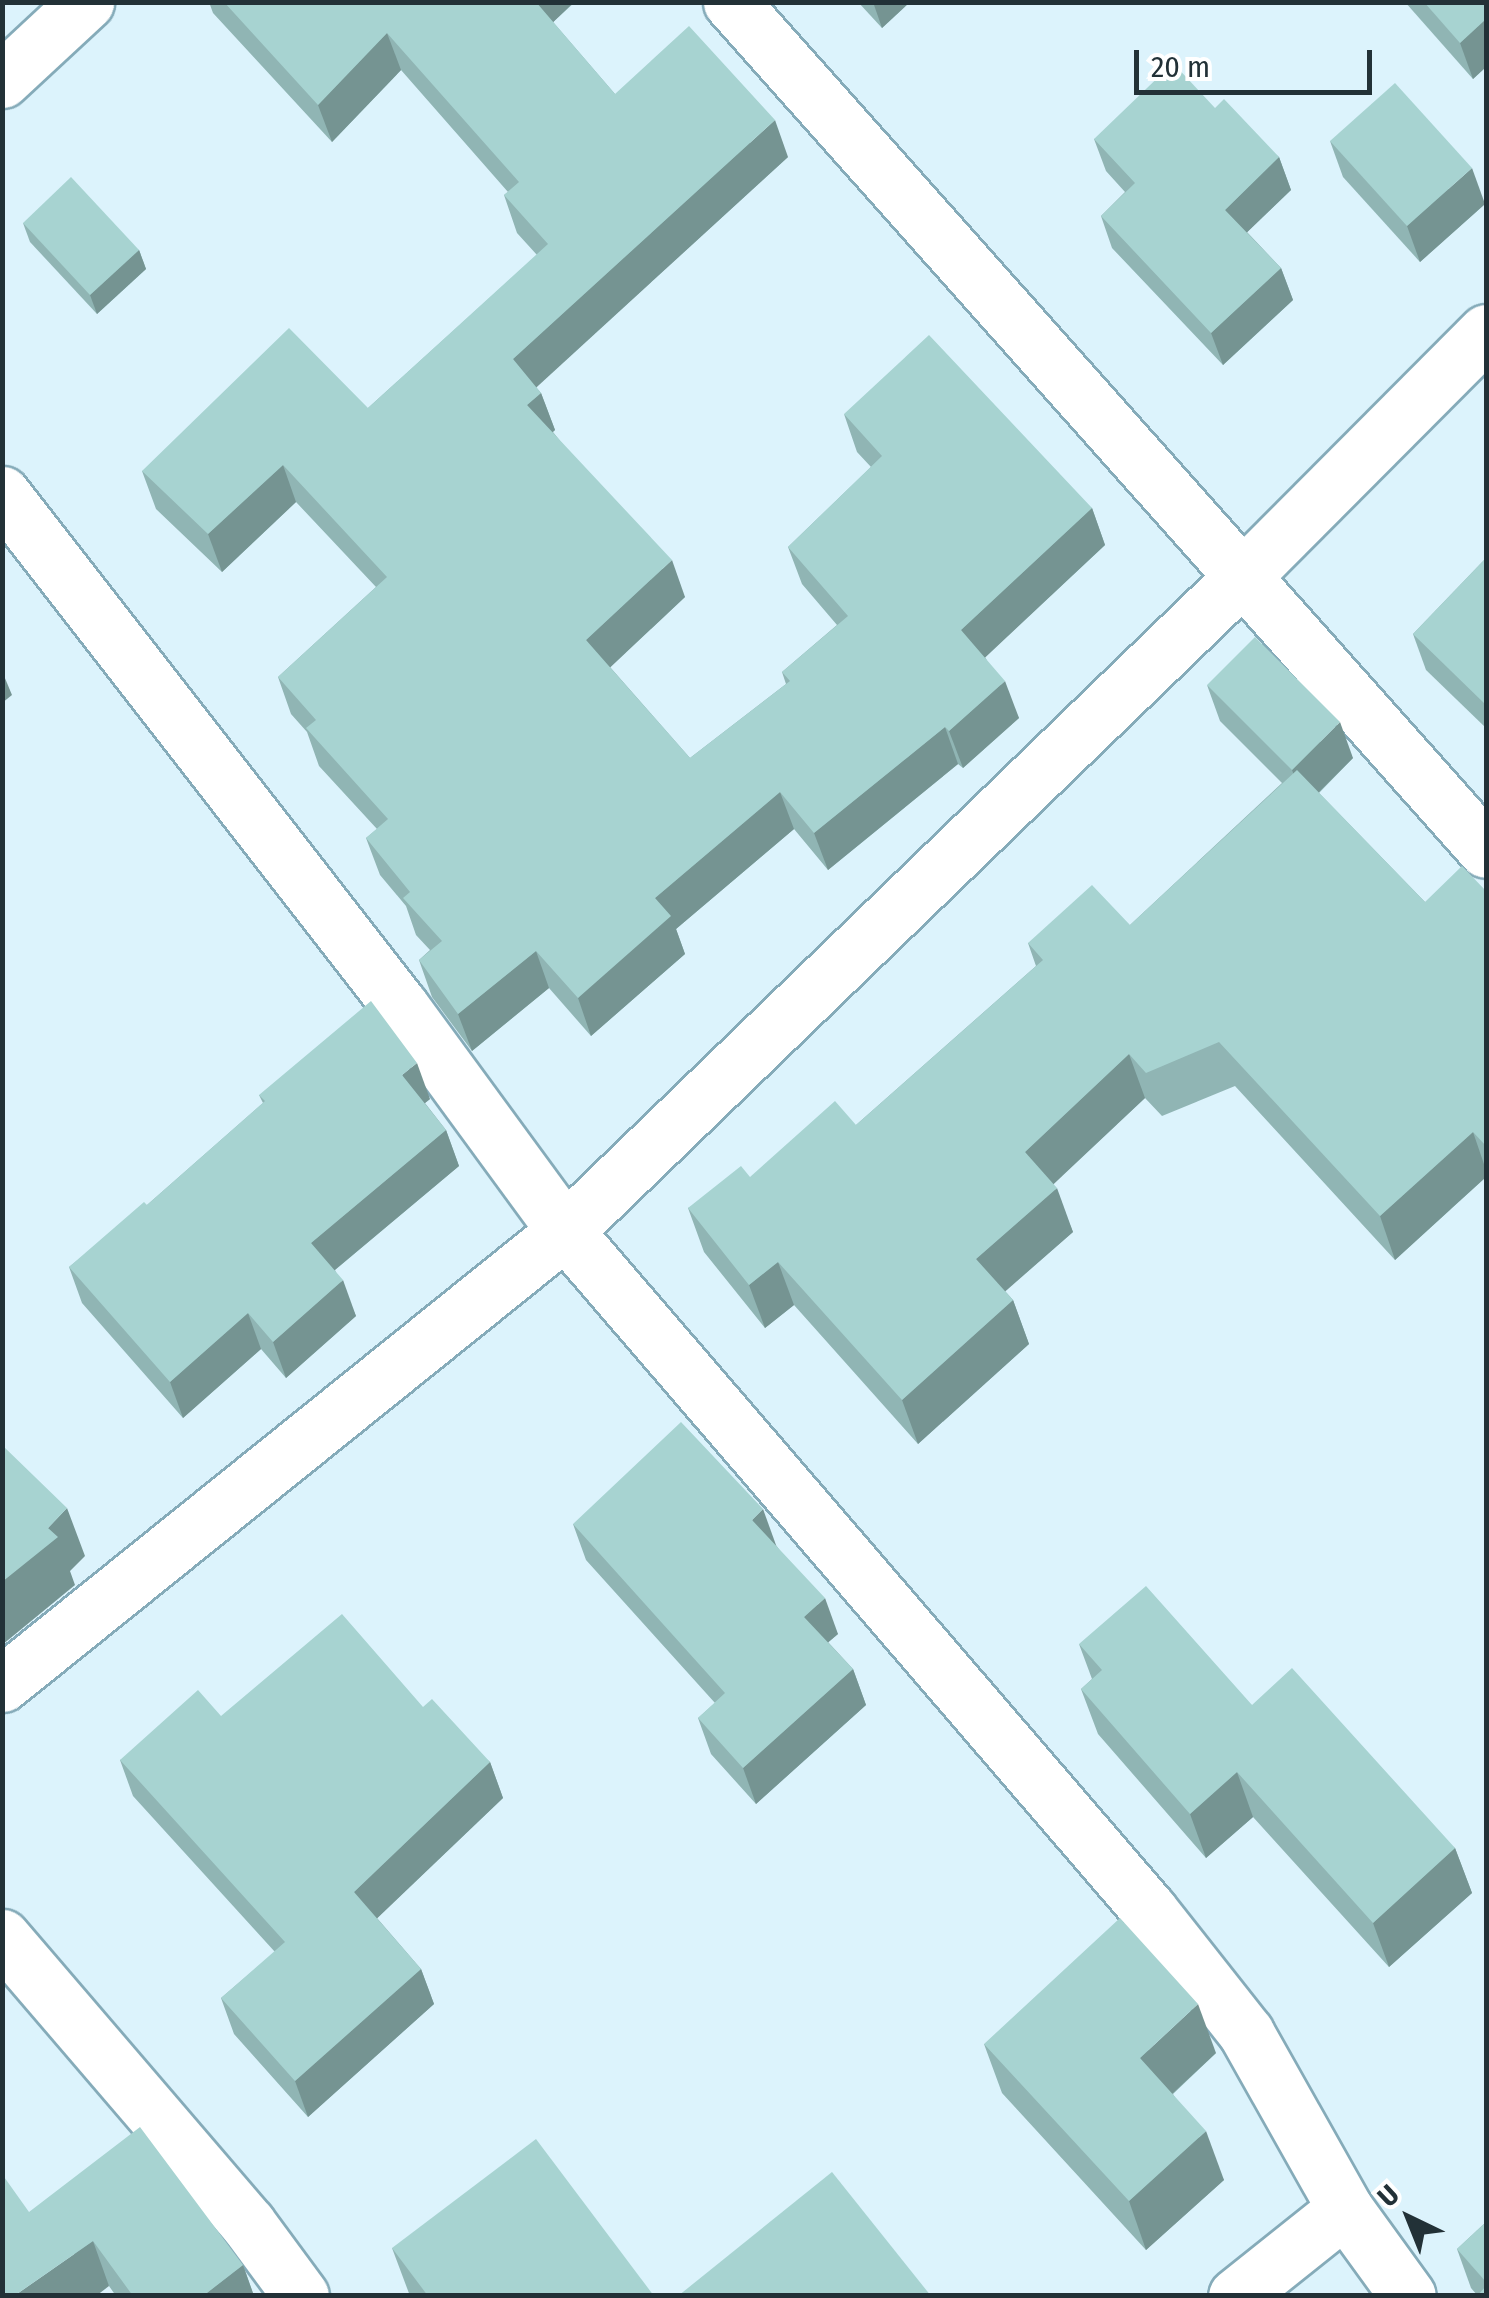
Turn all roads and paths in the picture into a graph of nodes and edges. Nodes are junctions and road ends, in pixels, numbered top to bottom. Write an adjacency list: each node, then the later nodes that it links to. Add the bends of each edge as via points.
1 (86, 2): 3 (street)
2 (731, 2): 6 (street)
3 (2, 80)
4 (1486, 332): 6 (street)
5 (2, 494): 8 (street, via 401,1007)
6 (1241, 578): 7 (street); 8 (street)
7 (1486, 850)
8 (565, 1231): 9 (street); 11 (street, via 1150,1910 1246,2033)
9 (2, 1684)
10 (2, 1938): 12 (street, via 248,2224)
11 (1345, 2209): 13 (street); 14 (street)
12 (301, 2296)
13 (1236, 2296)
14 (1408, 2296)

